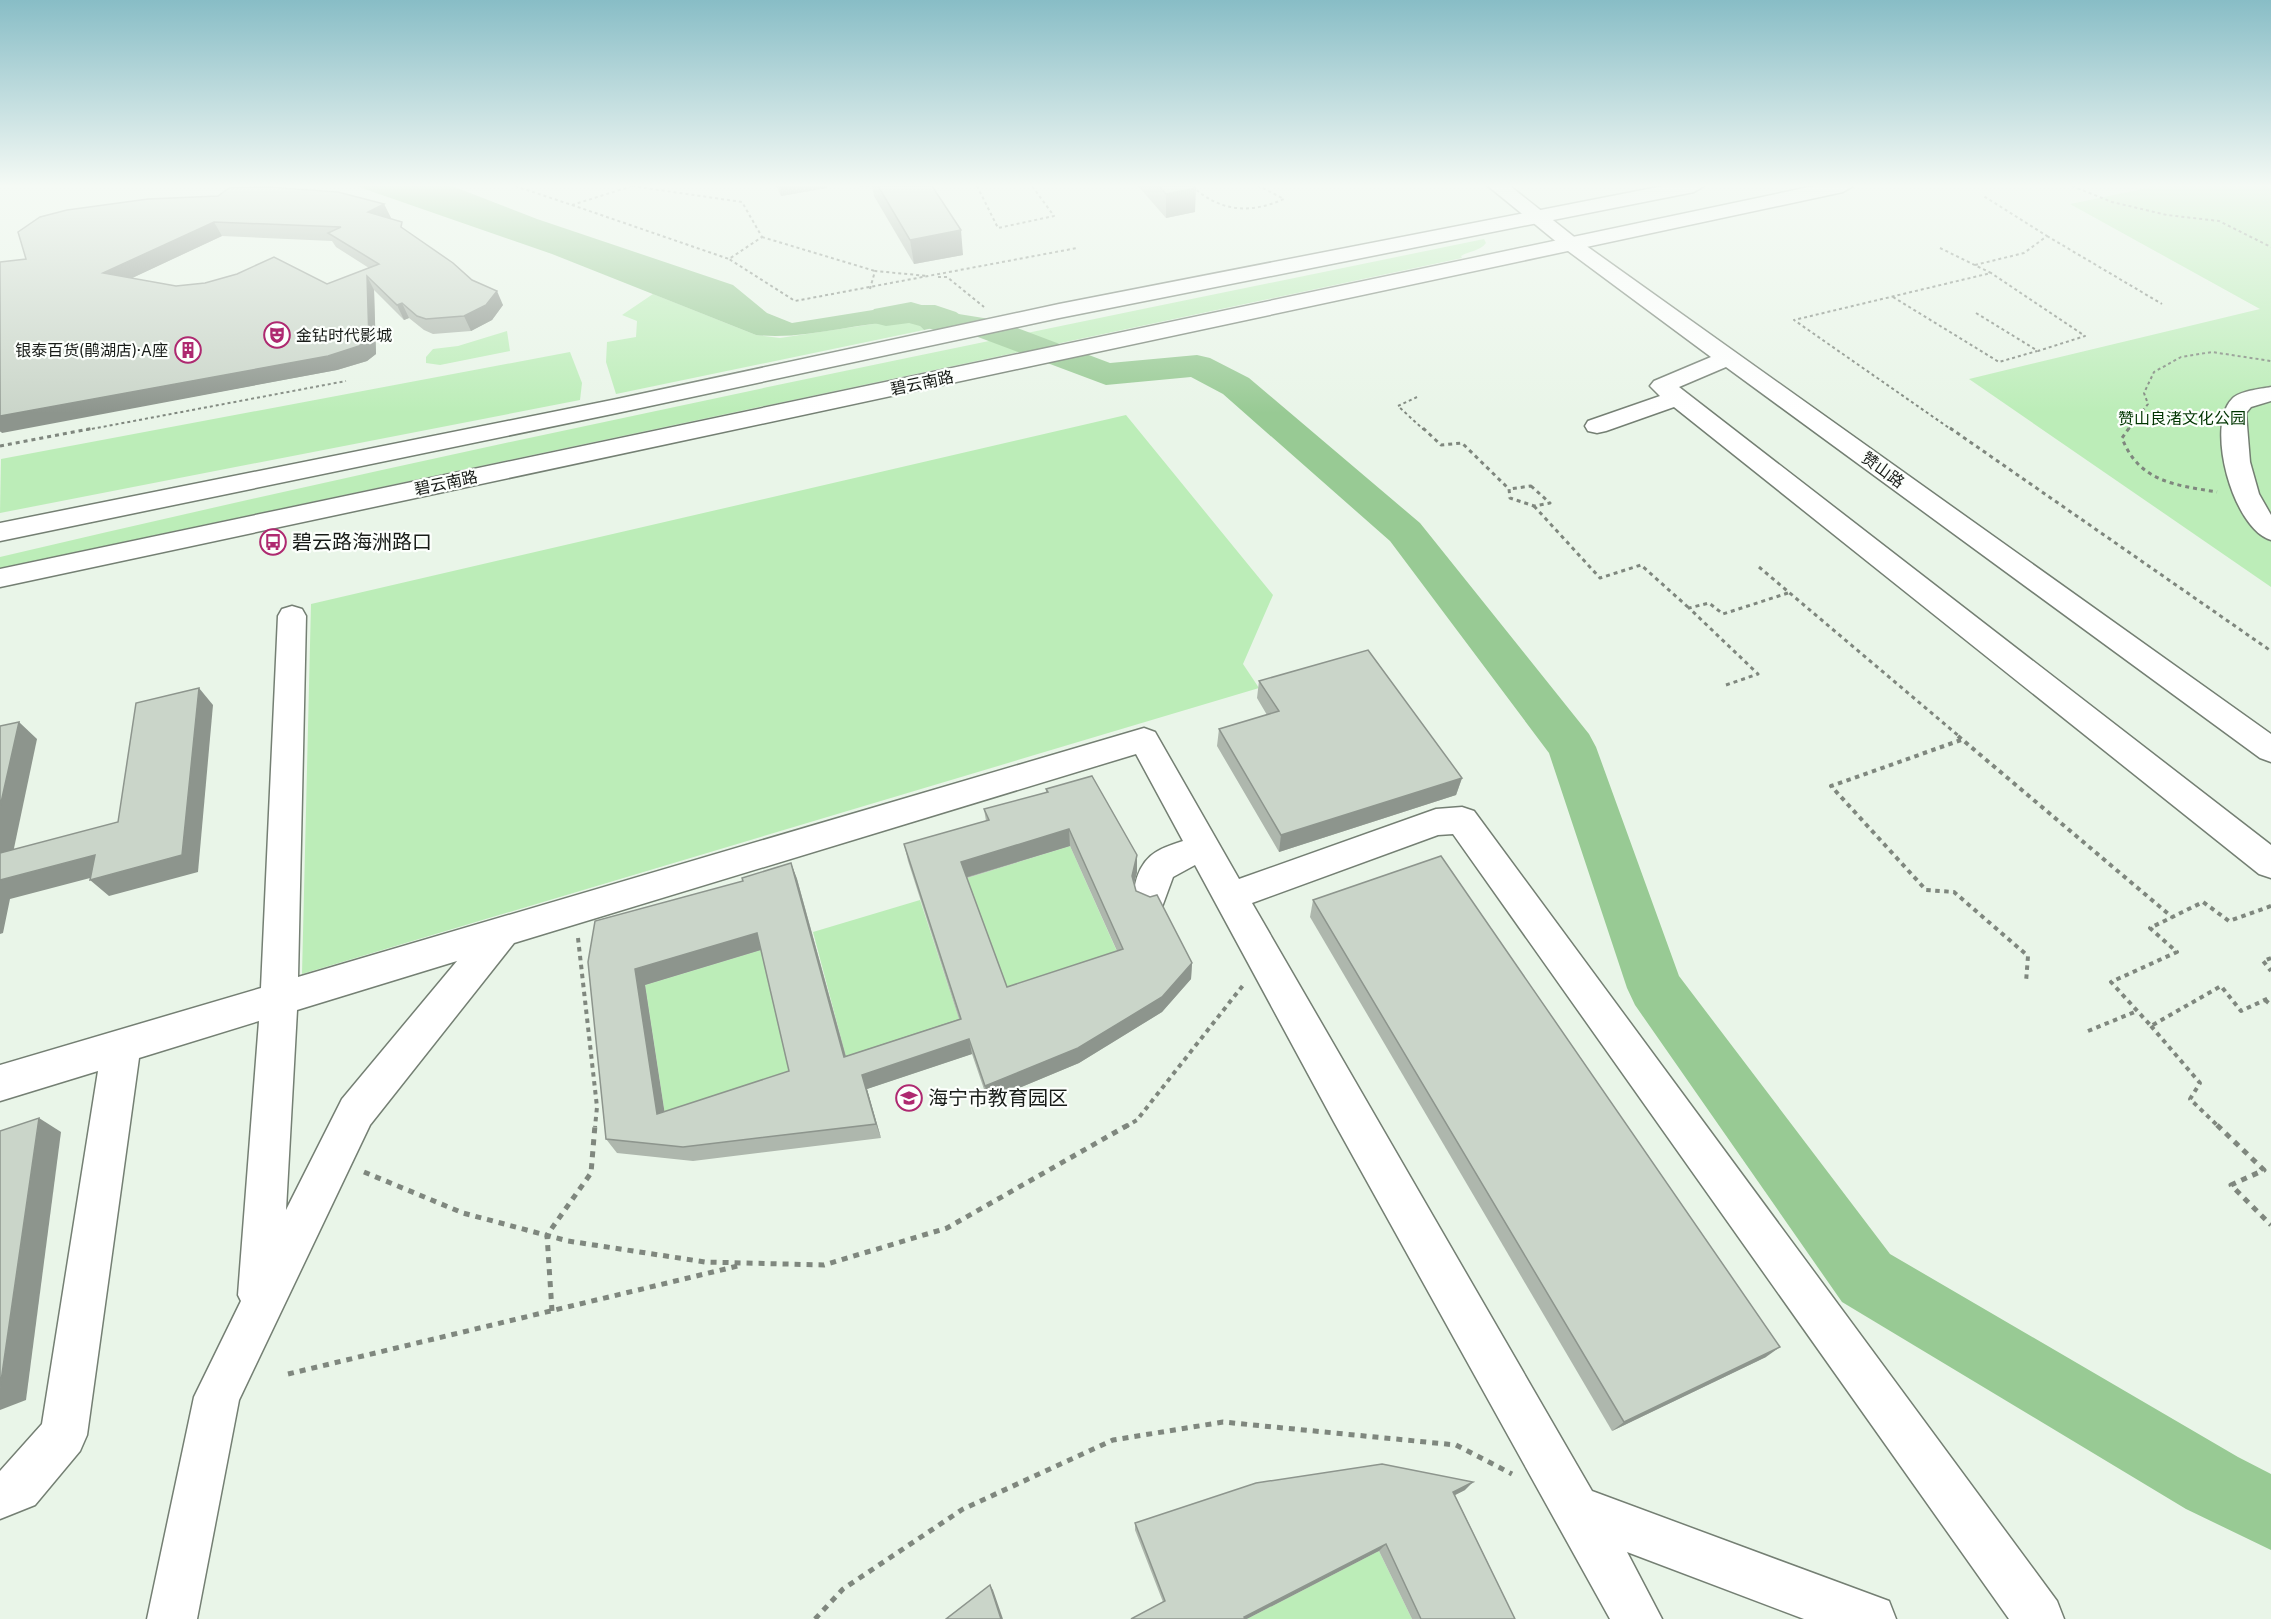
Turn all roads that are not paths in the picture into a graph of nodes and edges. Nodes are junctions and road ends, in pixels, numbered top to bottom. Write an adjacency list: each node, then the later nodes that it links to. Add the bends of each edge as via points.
1 (1314, 262): 9 (street)
2 (1489, 262): 10 (street, 碧云南路)
3 (1595, 262): 4 (street, 赞山路)
4 (1728, 358): 6 (street, via 1662,386); 12 (street, 赞山路)
5 (2271, 394): 8 (street, via 2242,402 2234,413 2235,450 2247,497)
6 (1678, 398): 7 (street); 14 (street)
7 (1597, 426)
8 (2271, 531)
9 (0, 532)
10 (0, 578)
11 (292, 616): 18 (street)
12 (2271, 750)
13 (1205, 848): 15 (street); 16 (street, via 1162,864 1152,876); 17 (street, via 1144,740)
14 (2271, 864)
15 (1232, 896): 23 (street, via 1348,1109); 27 (street, via 1436,822 1462,820)
16 (1150, 897)
17 (502, 932): 18 (street); 21 (street, via 356,1112)
18 (279, 999): 19 (street); 21 (street)
19 (121, 1047): 20 (street); 22 (street, via 63,1435 18,1488)
20 (0, 1083)
21 (259, 1311): 24 (street, via 216,1397)
22 (0, 1495)
23 (1576, 1509): 25 (street); 26 (street)
24 (172, 1619)
25 (1637, 1619)
26 (1871, 1619)
27 (2039, 1619)

